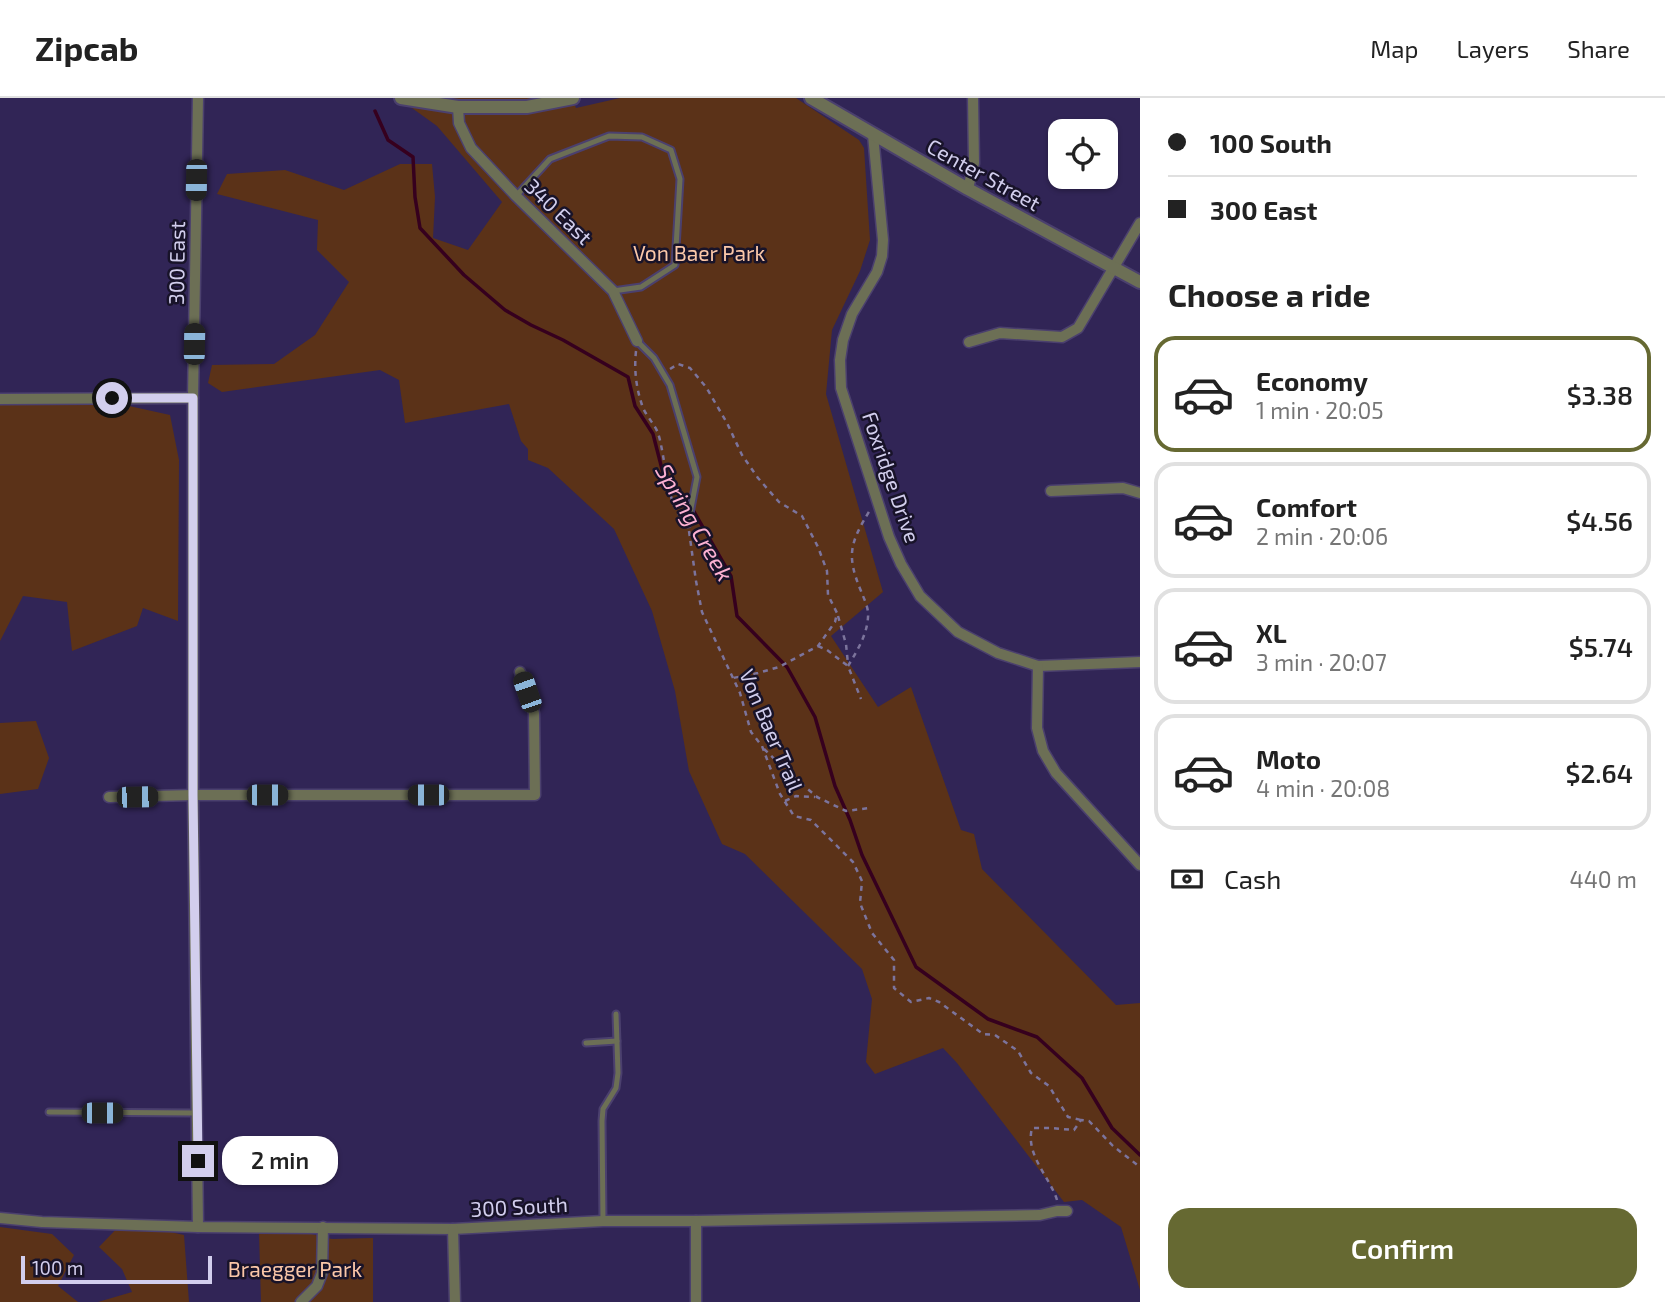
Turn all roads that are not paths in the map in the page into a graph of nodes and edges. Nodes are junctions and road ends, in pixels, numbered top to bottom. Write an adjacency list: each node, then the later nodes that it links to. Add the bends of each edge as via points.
1 (198, 98): 16 (street, 300 East)
2 (401, 98): 6 (street)
3 (573, 98): 6 (street, via 527,107)
4 (811, 98): 7 (street, Center Street)
5 (973, 98): 8 (street, via 974,163)
6 (458, 107): 9 (street, 340 East, via 459,123 471,148)
7 (873, 135): 8 (street, Center Street); 22 (street, Foxridge Drive, via 882,256 843,340 841,388 889,537 920,596 958,632 998,653)
8 (968, 189): 11 (street, Center Street)
9 (516, 196): 13 (street, 340 East); 13 (lane, via 550,159 609,136 642,137 671,150 680,179 675,265 641,287)
10 (1140, 223): 11 (street)
11 (1114, 267): 12 (street, Center Street); 15 (street, via 1077,328 1062,337 1000,333)
12 (1140, 282)
13 (613, 291): 14 (street, 340 East)
14 (637, 341): 20 (lane, via 670,385 697,477)
15 (969, 342)
16 (193, 398): 17 (street); 24 (street, 300 East)
17 (0, 399)
18 (1051, 491): 19 (street, via 1123,488)
19 (1140, 493)
20 (688, 524)
21 (1140, 662): 22 (street, Foxridge Drive)
22 (1038, 666): 26 (street, via 1037,728 1043,751 1056,773)
23 (520, 672): 24 (street, via 534,713 535,795)
24 (193, 795): 25 (street); 31 (street, 300 East)
25 (109, 797)
26 (1140, 865)
27 (616, 1014): 28 (lane)
28 (617, 1041): 29 (lane); 34 (lane, via 616,1088 603,1109)
29 (586, 1043)
30 (49, 1112): 31 (lane)
31 (197, 1113): 36 (street, 300 East)
32 (1062, 1211): 35 (street, 300 South)
33 (0, 1218): 36 (street, 300 South)
34 (603, 1221): 35 (street, 300 South); 38 (street, 300 South)
35 (696, 1221): 41 (street)
36 (198, 1227): 37 (street, 300 South)
37 (323, 1227): 38 (street, 300 South); 39 (street, via 322,1273 317,1286)
38 (453, 1229): 40 (street)
39 (301, 1302)
40 (455, 1302)
41 (695, 1302)

